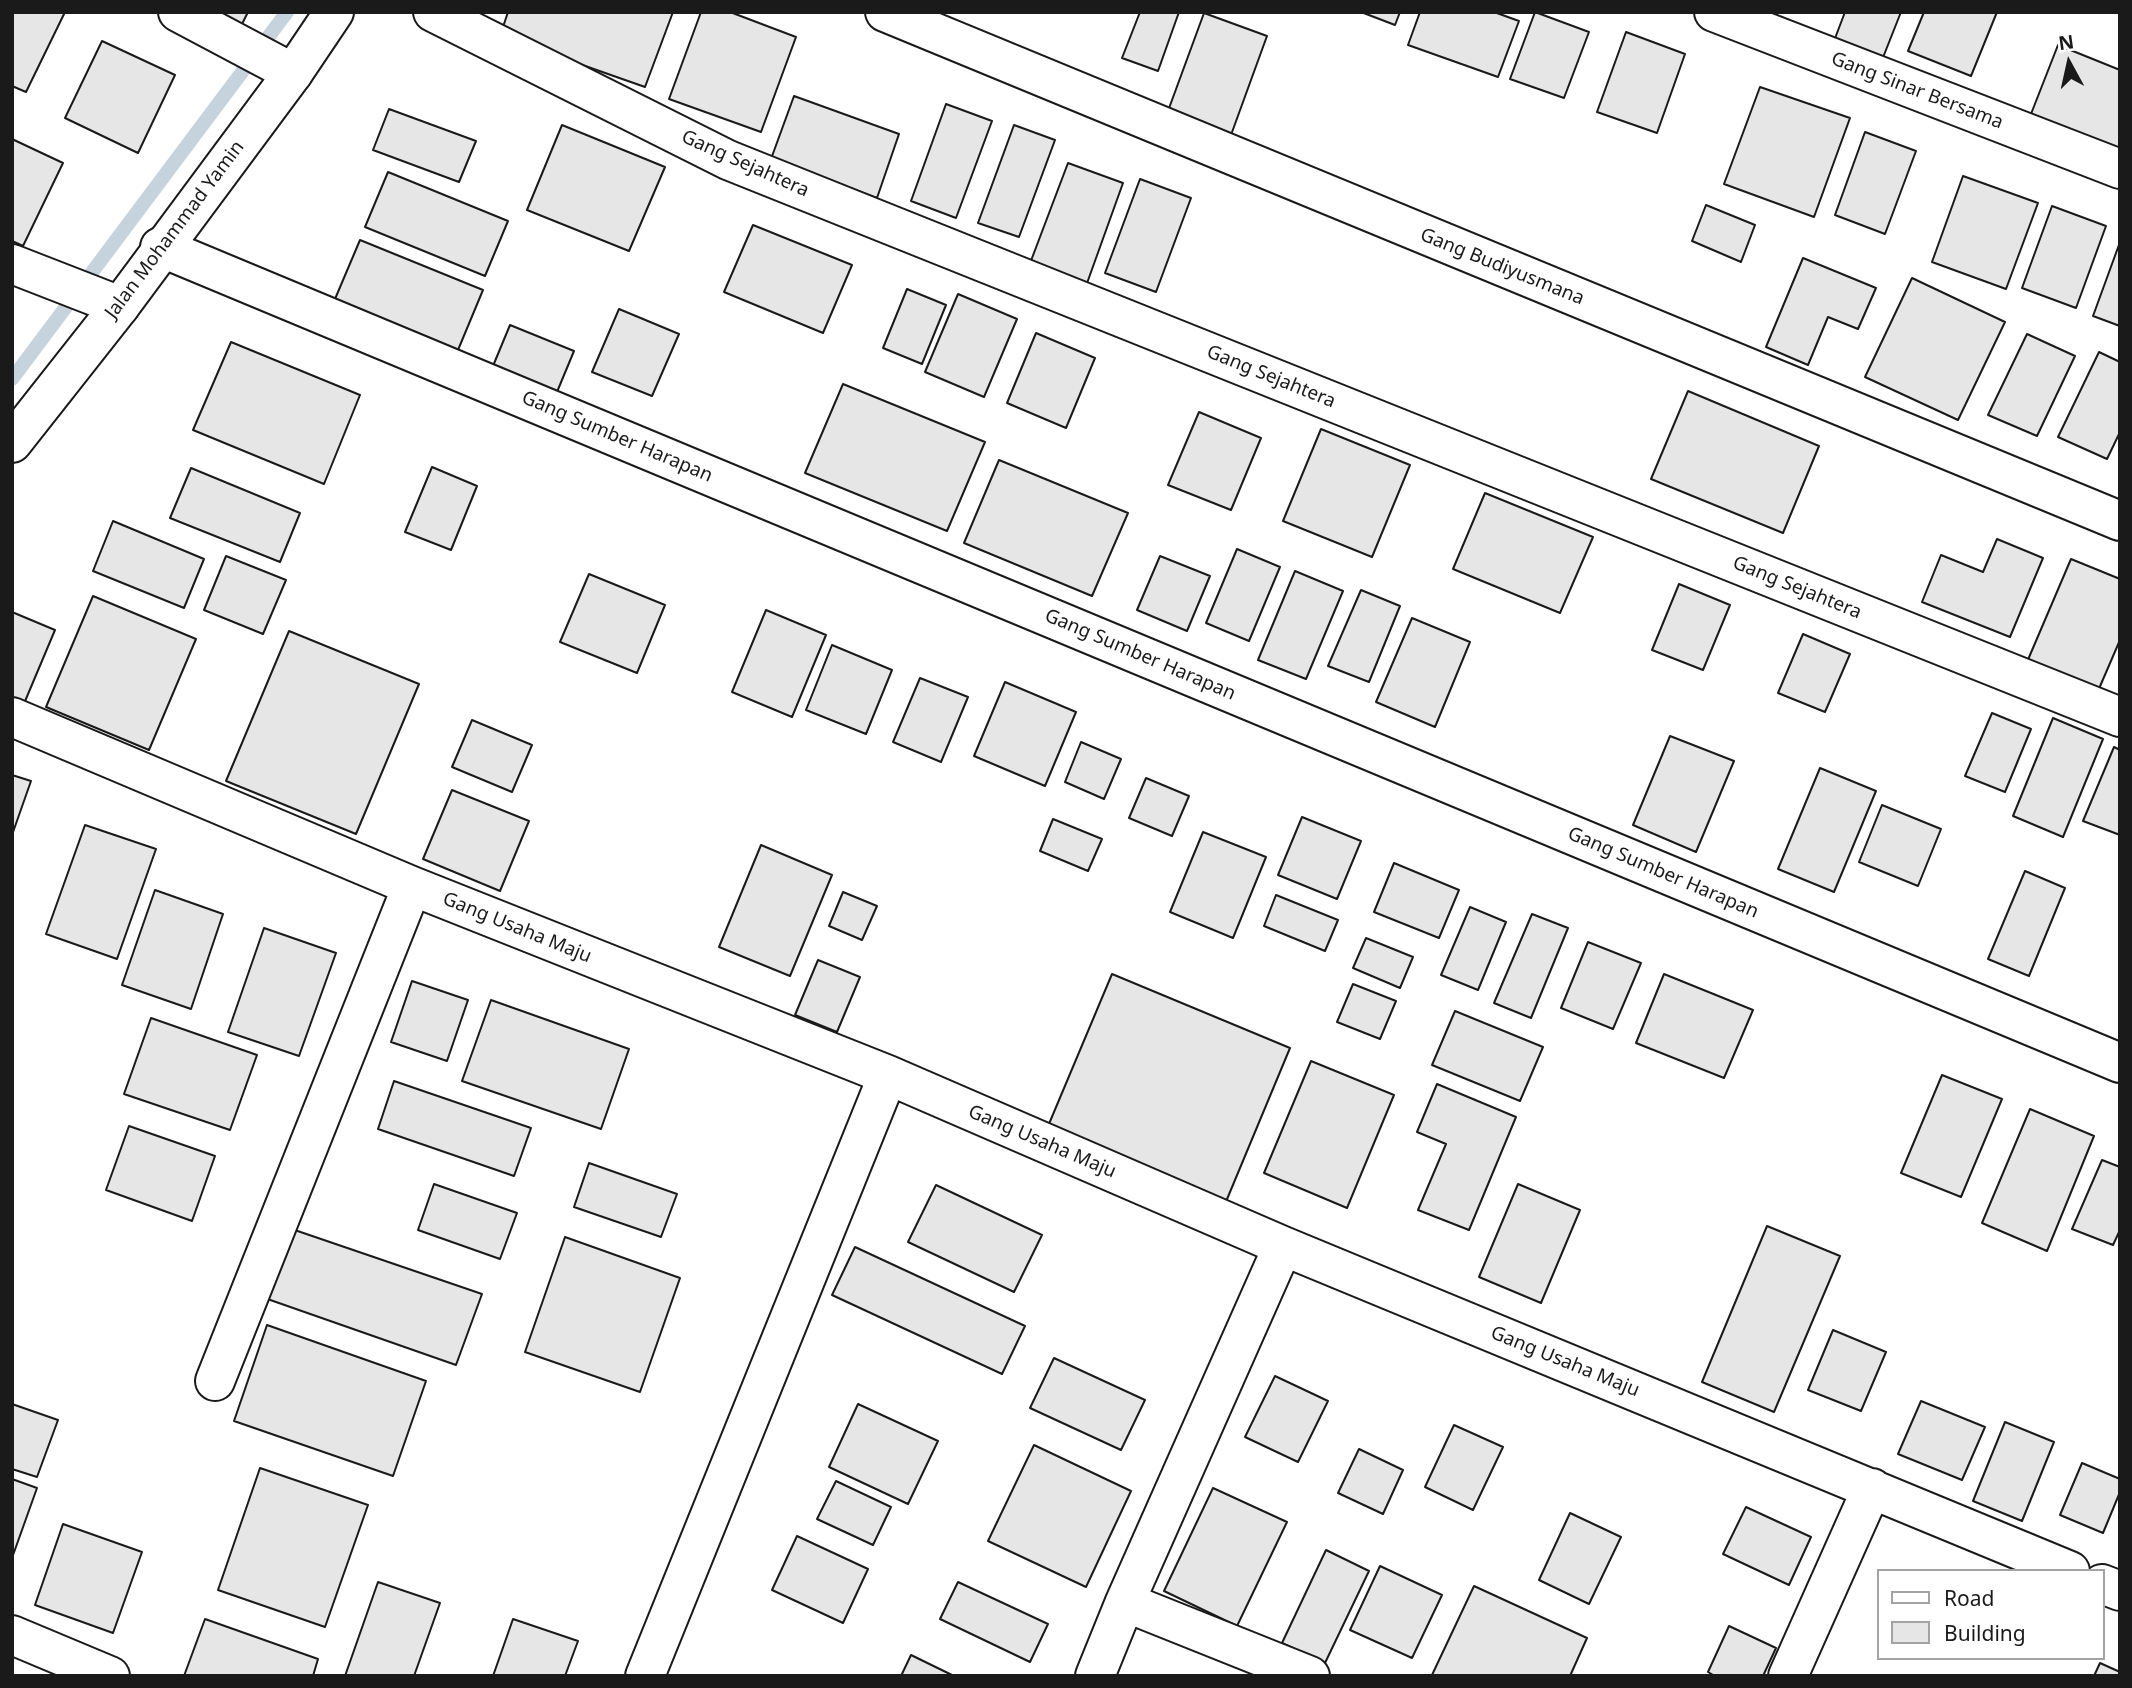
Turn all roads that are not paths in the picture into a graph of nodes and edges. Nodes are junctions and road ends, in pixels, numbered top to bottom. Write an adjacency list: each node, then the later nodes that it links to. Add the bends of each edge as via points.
1 (178, 12): 6 (street)
2 (334, 12): 6 (street, Jalan Mohammad Yamin)
3 (433, 12): 13 (street, Gang Sejahtera, via 728,160)
4 (885, 12): 12 (street, Gang Budiyusmana)
5 (1714, 12): 7 (street, Gang Sinar Bersama)
6 (293, 73): 8 (street, Jalan Mohammad Yamin)
7 (2120, 169)
8 (160, 247): 10 (street, Jalan Mohammad Yamin); 16 (street, Gang Sumber Harapan)
9 (12, 264): 10 (street)
10 (120, 306): 11 (street, Jalan Mohammad Yamin)
11 (12, 443)
12 (2120, 521)
13 (2120, 717)
14 (12, 718): 15 (street, Gang Usaha Maju)
15 (412, 886): 17 (street, Gang Usaha Maju); 19 (street)
16 (2120, 1063)
17 (888, 1075): 18 (street, Gang Usaha Maju); 25 (street)
18 (1283, 1245): 20 (street, Gang Usaha Maju); 22 (street)
19 (215, 1381)
20 (1872, 1488): 21 (street, Gang Usaha Maju); 28 (street)
21 (2065, 1569)
22 (1125, 1602): 26 (street); 27 (street)
23 (12, 1635): 24 (street)
24 (110, 1676)
25 (645, 1676)
26 (1095, 1676)
27 (1310, 1676)
28 (1788, 1676)

